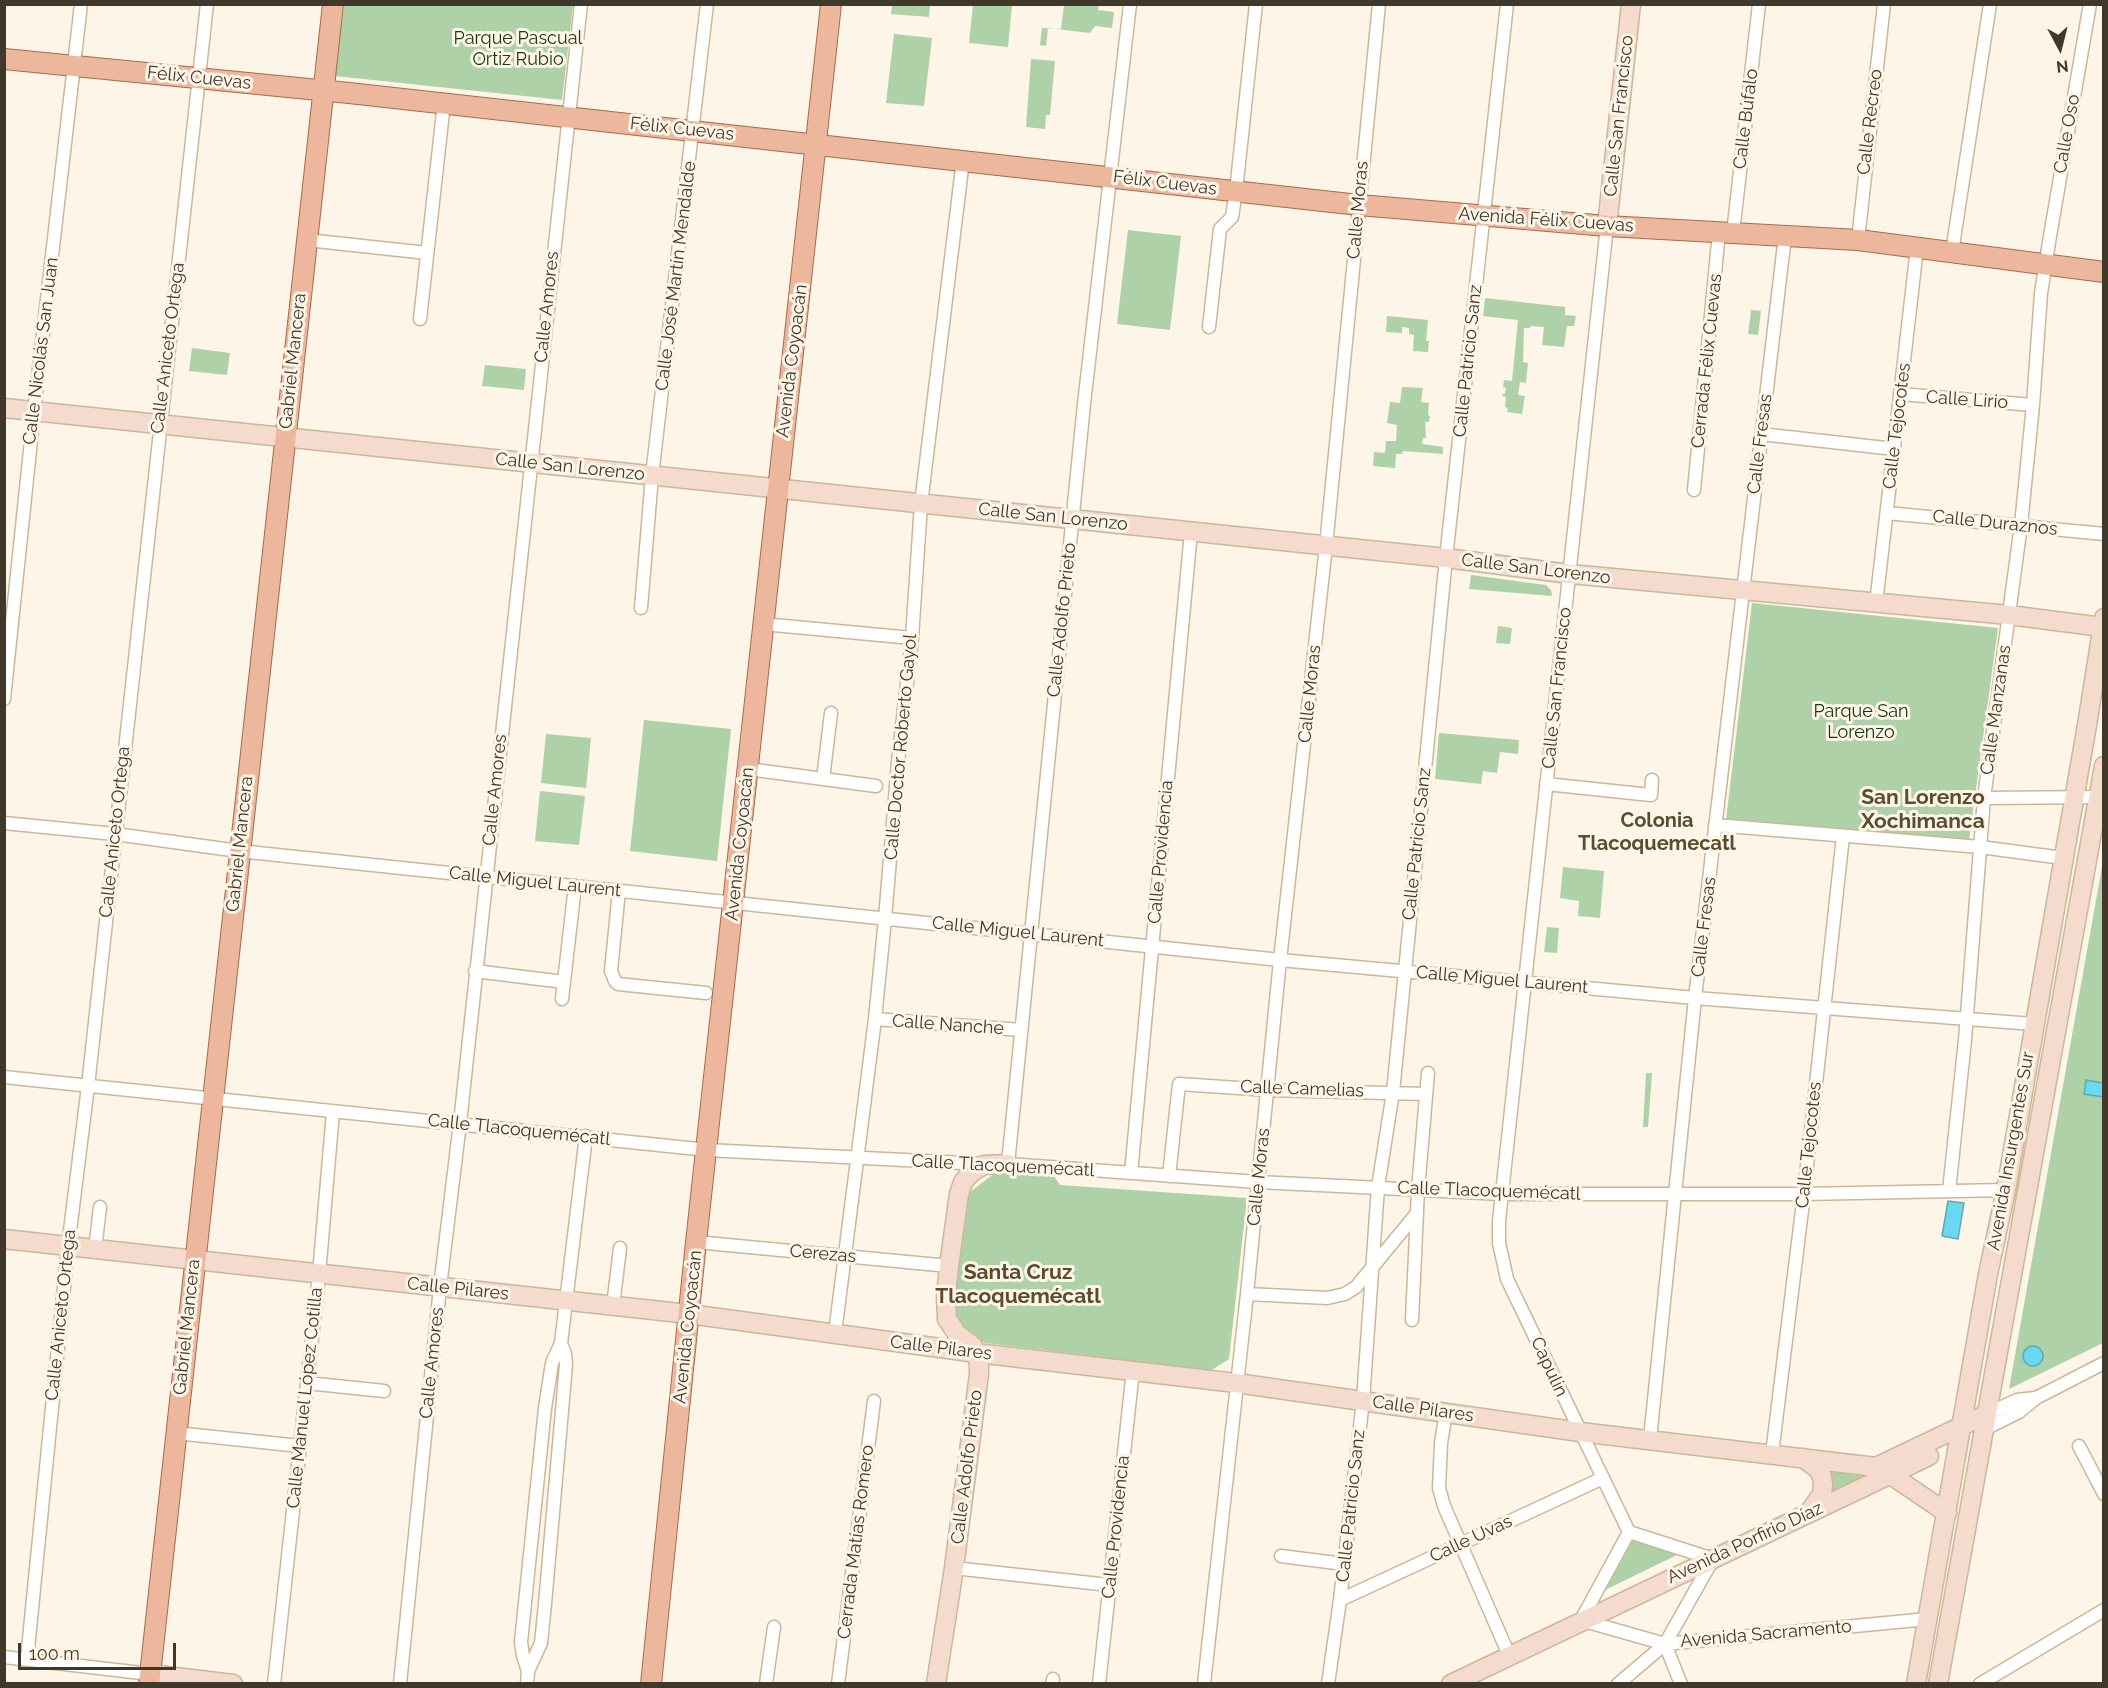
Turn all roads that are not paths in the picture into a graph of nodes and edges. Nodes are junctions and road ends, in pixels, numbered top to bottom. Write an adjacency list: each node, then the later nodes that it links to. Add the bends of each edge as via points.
1 (81, 4): 17 (street, Calle Nicolás San Juan)
2 (207, 4): 18 (street, Calle Aniceto Ortega)
3 (333, 4): 19 (main road, Gabriel Mancera)
4 (580, 4): 21 (street, Calle Amores)
5 (707, 4): 22 (street, Calle José Martín Mendalde)
6 (831, 4): 23 (main road, Avenida Coyoacán)
7 (1130, 4): 25 (street, Calle Adolfo Prieto)
8 (1257, 4): 26 (street)
9 (1378, 4): 27 (street, Calle Moras)
10 (1507, 4): 28 (street, Calle Patricio Sanz)
11 (1632, 4): 29 (street, Calle San Francisco)
12 (1759, 4): 30 (street, Calle Búfalo)
13 (1884, 4): 33 (street, Calle Recreo)
14 (1990, 4): 35 (street)
15 (2090, 4): 37 (street, Calle Oso)
16 (4, 59): 17 (main road, Félix Cuevas)
17 (74, 66): 18 (main road, Félix Cuevas); 44 (street, Calle Nicolás San Juan)
18 (199, 79): 19 (main road, Félix Cuevas); 45 (street, Calle Aniceto Ortega)
19 (323, 90): 20 (main road, Félix Cuevas); 32 (main road, Gabriel Mancera)
20 (444, 103): 21 (main road, Félix Cuevas); 36 (street)
21 (568, 117): 22 (main road, Félix Cuevas); 49 (street, Calle Amores)
22 (693, 130): 23 (main road, Félix Cuevas); 50 (street, Calle José Martín Mendalde)
23 (817, 144): 24 (main road, Félix Cuevas); 51 (main road, Avenida Coyoacán)
24 (963, 160): 25 (main road, Félix Cuevas); 53 (street, Calle Doctor Roberto Gayol)
25 (1112, 176): 26 (main road, Félix Cuevas); 55 (street, Calle Adolfo Prieto)
26 (1236, 191): 27 (main road, Félix Cuevas); 40 (street, via 1232,217 1220,229)
27 (1359, 205): 28 (main road, Avenida Félix Cuevas); 59 (street, Calle Moras)
28 (1484, 215): 29 (main road, Avenida Félix Cuevas); 60 (street, Calle Patricio Sanz)
29 (1607, 225): 30 (main road, Avenida Félix Cuevas); 61 (street, Calle San Francisco)
30 (1726, 232): 31 (main road); 52 (street, Cerrada Félix Cuevas)
31 (1785, 236): 33 (main road); 46 (street, Calle Fresas)
32 (307, 240): 36 (street); 47 (main road, Gabriel Mancera)
33 (1858, 240): 34 (main road)
34 (1917, 248): 35 (main road); 41 (street, Calle Tejocotes)
35 (1952, 252): 37 (main road)
36 (428, 253): 39 (street)
37 (2046, 264): 38 (main road); 42 (street, Calle Manzanas)
38 (2103, 272)
39 (420, 319)
40 (1209, 327)
41 (1900, 394): 42 (street, Calle Lirio); 48 (street, Calle Tejocotes)
42 (2033, 405): 56 (street, Calle Manzanas)
43 (4, 408): 44 (street, Calle San Lorenzo)
44 (34, 412): 45 (street, Calle San Lorenzo); 69 (street, Calle Nicolás San Juan)
45 (159, 425): 47 (street, Calle San Lorenzo); 82 (street, Calle Aniceto Ortega)
46 (1761, 434): 48 (street); 62 (street, Calle Fresas)
47 (285, 438): 49 (street, Calle San Lorenzo); 85 (main road, Gabriel Mancera)
48 (1894, 449): 54 (street, Calle Tejocotes)
49 (530, 463): 50 (street, Calle San Lorenzo); 87 (street, Calle Amores)
50 (652, 476): 51 (street, Calle San Lorenzo); 64 (street, Calle José Martín Mendalde)
51 (777, 489): 53 (street, Calle San Lorenzo); 67 (main road, Avenida Coyoacán)
52 (1694, 490)
53 (921, 504): 55 (street, Calle San Lorenzo); 68 (street, Calle Doctor Roberto Gayol)
54 (1887, 513): 56 (street, Calle Duraznos); 63 (street, Calle Tejocotes)
55 (1072, 519): 57 (street, Calle San Lorenzo); 92 (street, Calle Adolfo Prieto)
56 (2021, 525): 58 (street, Calle Duraznos); 65 (street, Calle Manzanas)
57 (1191, 532): 59 (street, Calle San Lorenzo); 93 (street, Calle Providencia)
58 (2103, 534)
59 (1326, 546): 60 (street, Calle San Lorenzo); 94 (street, Calle Moras)
60 (1446, 558): 61 (street, Calle San Lorenzo); 96 (street, Calle Patricio Sanz)
61 (1570, 574): 62 (street, Calle San Lorenzo); 75 (street, Calle San Francisco)
62 (1743, 592): 63 (street, Calle San Lorenzo); 81 (street, Calle Fresas)
63 (1876, 604): 65 (street, Calle San Lorenzo)
64 (641, 608)
65 (2009, 615): 66 (street, Calle San Lorenzo); 78 (street, Calle Manzanas)
66 (2103, 622): 79 (street, Avenida Insurgentes Sur)
67 (763, 624): 68 (street); 72 (main road, Avenida Coyoacán)
68 (912, 638): 91 (street, Calle Doctor Roberto Gayol)
69 (4, 699)
70 (831, 713): 73 (street)
71 (2103, 766): 77 (street, Avenida Insurgentes Sur)
72 (748, 769): 73 (street); 90 (main road, Avenida Coyoacán)
73 (823, 779): 76 (street)
74 (1652, 780): 75 (street, via 1651,795)
75 (1546, 784): 98 (street, Calle San Francisco)
76 (876, 786)
77 (2101, 797): 79 (street); 162 (street, Avenida Insurgentes Sur)
78 (1984, 798): 79 (street); 84 (street, Calle Manzanas)
79 (2074, 799): 86 (street, Avenida Insurgentes Sur)
80 (4, 823): 82 (street, Calle Miguel Laurent)
81 (1716, 825): 83 (street); 100 (street, Calle Fresas)
82 (115, 834): 85 (street, Calle Miguel Laurent); 109 (street, Calle Aniceto Ortega)
83 (1843, 836): 84 (street); 102 (street, Calle Tejocotes)
84 (1980, 847): 86 (street); 103 (street, Calle Manzanas)
85 (239, 851): 87 (street, Calle Miguel Laurent); 113 (main road, Gabriel Mancera)
86 (2063, 858): 105 (street, Avenida Insurgentes Sur)
87 (485, 877): 88 (street, Calle Miguel Laurent); 95 (street, Calle Amores)
88 (575, 886): 89 (street, Calle Miguel Laurent); 97 (street)
89 (619, 891): 90 (street, Calle Miguel Laurent); 99 (street, via 611,970 615,981)
90 (734, 903): 91 (street, Calle Miguel Laurent); 117 (main road, Avenida Coyoacán)
91 (885, 919): 92 (street, Calle Miguel Laurent); 104 (street, Calle Doctor Roberto Gayol)
92 (1031, 933): 93 (street, Calle Miguel Laurent); 106 (street, Calle Adolfo Prieto)
93 (1152, 946): 94 (street, Calle Miguel Laurent); 121 (street, Calle Providencia)
94 (1280, 960): 96 (street, Calle Miguel Laurent); 110 (street, Calle Moras)
95 (476, 971): 97 (street); 115 (street, Calle Amores)
96 (1404, 971): 98 (street, Calle Miguel Laurent); 111 (street, Calle Patricio Sanz)
97 (564, 982): 101 (street)
98 (1525, 982): 100 (street, Calle Miguel Laurent); 129 (street, Calle San Francisco)
99 (705, 993)
100 (1695, 998): 102 (street, Calle Miguel Laurent); 128 (street, Calle Fresas)
101 (562, 999)
102 (1826, 1009): 103 (street, Calle Miguel Laurent); 130 (street, Calle Tejocotes)
103 (1967, 1018): 105 (street, Calle Miguel Laurent); 127 (street, Calle Manzanas)
104 (875, 1019): 106 (street, Calle Nanche); 118 (street, Calle Doctor Roberto Gayol)
105 (2033, 1024): 126 (street, Avenida Insurgentes Sur)
106 (1021, 1030): 119 (street, Calle Adolfo Prieto)
107 (1428, 1073): 112 (street)
108 (4, 1077): 109 (street, Calle Tlacoquemécatl)
109 (88, 1086): 113 (street, Calle Tlacoquemécatl); 135 (street, Calle Aniceto Ortega)
110 (1268, 1090): 111 (street, Calle Camelias); 122 (street, Calle Camelias, via 1179,1084); 123 (street, Calle Moras)
111 (1393, 1092): 112 (street, Calle Camelias); 124 (street, Calle Patricio Sanz)
112 (1426, 1094): 125 (street)
113 (213, 1099): 114 (street, Calle Tlacoquemécatl); 139 (main road, Gabriel Mancera)
114 (333, 1112): 115 (street, Calle Tlacoquemécatl); 142 (street, Calle Manuel López Cotilla)
115 (460, 1123): 116 (street, Calle Tlacoquemécatl); 143 (street, Calle Amores)
116 (586, 1136): 117 (street, Calle Tlacoquemécatl); 145 (street)
117 (707, 1150): 118 (street, Calle Tlacoquemécatl); 134 (main road, Avenida Coyoacán)
118 (856, 1158): 120 (street, Calle Tlacoquemécatl); 138 (street, Calle Doctor Roberto Gayol)
119 (1008, 1164): 120 (street, Calle Tlacoquemécatl, via 984,1164); 121 (street, Calle Tlacoquemécatl)
120 (963, 1171): 140 (street)
121 (1131, 1173): 122 (street, Calle Tlacoquemécatl)
122 (1169, 1176): 123 (street, Calle Tlacoquemécatl)
123 (1258, 1182): 124 (street, Calle Tlacoquemécatl); 144 (street, Calle Moras)
124 (1378, 1187): 125 (street, Calle Tlacoquemécatl); 141 (street, Calle Patricio Sanz)
125 (1418, 1190): 129 (street, Calle Tlacoquemécatl); 132 (street)
126 (2006, 1190): 127 (street, Calle Tlacoquemécatl); 165 (street, Avenida Insurgentes Sur)
127 (1949, 1191): 130 (street, Calle Tlacoquemécatl)
128 (1674, 1193): 129 (street, Calle Tlacoquemécatl); 130 (street, Calle Tlacoquemécatl); 166 (street, Calle Fresas)
129 (1503, 1194): 163 (street, Capulin, via 1500,1243 1507,1279)
130 (1804, 1194): 169 (street, Calle Tejocotes)
131 (100, 1207): 137 (street)
132 (1417, 1213): 141 (street); 148 (street)
133 (4, 1239): 135 (street, Calle Pilares)
134 (696, 1242): 138 (street, Cerezas); 147 (main road, Avenida Coyoacán)
135 (68, 1247): 137 (street, Calle Pilares); 195 (street, Calle Aniceto Ortega)
136 (620, 1248): 146 (street)
137 (95, 1250): 139 (street, Calle Pilares)
138 (845, 1256): 140 (street, Cerezas); 149 (street, Calle Doctor Roberto Gayol)
139 (194, 1260): 142 (street, Calle Pilares); 164 (main road, Gabriel Mancera)
140 (949, 1266): 151 (street, via 947,1319)
141 (1373, 1266): 144 (street, via 1351,1291 1337,1296); 157 (street, Calle Patricio Sanz)
142 (319, 1274): 143 (street, Calle Pilares); 154 (street, Calle Manuel López Cotilla)
143 (440, 1287): 145 (street, Calle Pilares); 200 (street, Calle Amores)
144 (1247, 1294): 155 (street, Calle Moras)
145 (567, 1300): 146 (street, Calle Pilares); 150 (street)
146 (613, 1306): 147 (street, Calle Pilares)
147 (689, 1314): 149 (street, Calle Pilares); 201 (main road, Avenida Coyoacán)
148 (1412, 1320)
149 (835, 1333): 151 (street, Calle Pilares)
150 (561, 1343): 159 (street, via 552,1363); 160 (street, via 566,1365)
151 (976, 1353): 153 (street, Calle Pilares); 183 (street, Calle Adolfo Prieto, via 979,1374)
152 (2103, 1363): 162 (street, Avenida Porfirio Díaz, via 2037,1398 2019,1412)
153 (1133, 1370): 155 (street, Calle Pilares); 184 (street, Calle Providencia)
154 (307, 1383): 156 (street); 167 (street, Calle Manuel López Cotilla)
155 (1236, 1383): 157 (street, Calle Pilares); 206 (street, Calle Moras)
156 (384, 1391)
157 (1363, 1400): 161 (street, Calle Pilares); 182 (street, Calle Patricio Sanz)
158 (874, 1401): 203 (street, Cerrada Matías Romero)
159 (545, 1408): 160 (street); 174 (street)
160 (563, 1410): 175 (street)
161 (1446, 1412): 163 (street, Calle Pilares); 179 (street, via 1439,1488)
162 (1984, 1423): 165 (street, Avenida Porfirio Díaz); 212 (street, Avenida Insurgentes Sur)
163 (1580, 1432): 166 (street, Calle Pilares); 172 (street, Capulin)
164 (176, 1433): 167 (street); 197 (main road, Gabriel Mancera)
165 (1960, 1435): 171 (street, Avenida Porfirio Díaz); 177 (street, Avenida Insurgentes Sur)
166 (1650, 1439): 169 (street, Calle Pilares)
167 (300, 1446): 199 (street, Calle Manuel López Cotilla)
168 (2079, 1446): 173 (street)
169 (1772, 1454): 170 (street, Calle Pilares)
170 (1802, 1457): 171 (street, Calle Pilares); 176 (street, via 1822,1477 1821,1494)
171 (1883, 1471): 176 (street, Avenida Porfirio Díaz); 177 (street)
172 (1603, 1478): 178 (street, Capulin); 179 (street, Calle Uvas)
173 (2103, 1494)
174 (536, 1496): 175 (street); 186 (street)
175 (555, 1498): 187 (street)
176 (1810, 1511): 181 (street, Avenida Porfirio Díaz)
177 (1947, 1513): 189 (street, Avenida Insurgentes Sur)
178 (1629, 1532): 181 (street); 190 (street)
179 (1461, 1544): 185 (street, Calle Uvas); 193 (street)
180 (1281, 1556): 182 (street)
181 (1713, 1559): 190 (street, Avenida Porfirio Díaz); 192 (street)
182 (1344, 1564): 185 (street, Calle Patricio Sanz)
183 (954, 1568): 184 (street); 204 (street, Calle Adolfo Prieto)
184 (1109, 1585): 205 (street, Calle Providencia)
185 (1340, 1600): 207 (street, Calle Patricio Sanz)
186 (525, 1601): 187 (street); 196 (street, via 521,1642)
187 (545, 1604): 196 (street, via 541,1643)
188 (2103, 1610): 213 (street)
189 (1928, 1619): 192 (street, Avenida Sacramento); 211 (street, Avenida Insurgentes Sur)
190 (1581, 1620): 192 (street); 193 (street, Avenida Porfirio Díaz)
191 (774, 1627): 202 (street)
192 (1665, 1644): 209 (street, Avenida Sacramento); 210 (street)
193 (1509, 1655): 208 (street, Avenida Porfirio Díaz)
194 (4, 1657): 195 (street)
195 (27, 1659): 197 (street)
196 (527, 1677)
197 (149, 1678): 198 (street)
198 (233, 1683)
199 (274, 1683)
200 (400, 1683)
201 (651, 1683)
202 (766, 1683)
203 (838, 1683)
204 (936, 1683)
205 (1099, 1683)
206 (1203, 1683)
207 (1328, 1683)
208 (1451, 1683)
209 (1618, 1683)
210 (1681, 1683)
211 (1916, 1683)
212 (1938, 1683)
213 (1980, 1683)

